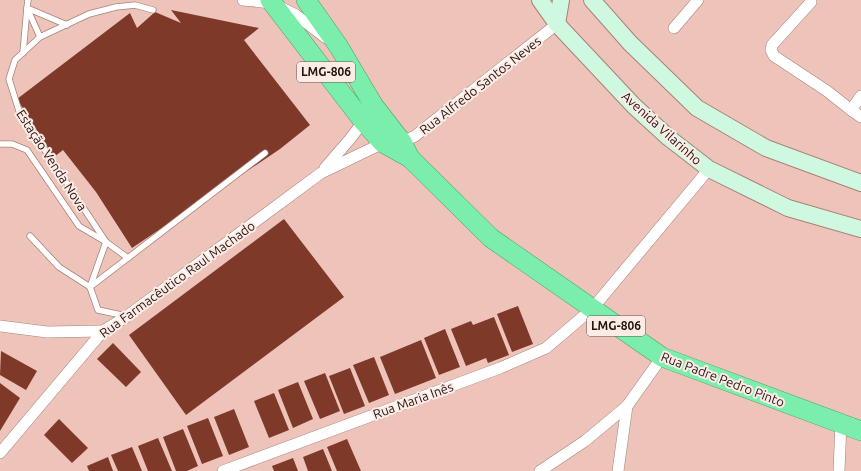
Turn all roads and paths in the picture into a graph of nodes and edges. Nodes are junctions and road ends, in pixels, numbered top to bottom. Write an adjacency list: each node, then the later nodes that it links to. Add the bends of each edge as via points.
1 (28, 0): 10 (lane, Estação Venda Nova)
2 (243, 0): 8 (street)
3 (306, 0): 16 (highway, Rua Padre Pedro Pinto / LMG-806)
4 (540, 0): 12 (main road, Avenida Vilarinho)
5 (561, 0): 12 (main road)
6 (592, 0): 27 (main road, via 630,43 697,108 766,148)
7 (698, 0): 14 (street)
8 (271, 2): 16 (street, via 296,15); 20 (highway, Rua Padre Pedro Pinto / LMG-806)
9 (811, 2): 19 (street, via 772,46 774,56 828,91)
10 (27, 8): 13 (lane); 15 (lane); 17 (lane, Estação Venda Nova)
11 (153, 10): 13 (lane, Estação Venda Nova, via 135,5 116,7 89,14)
12 (557, 24): 23 (street, Rua Alfredo Santos Neves); 25 (main road, Avenida Vilarinho, via 634,106)
13 (66, 25): 15 (lane, Estação Venda Nova)
14 (674, 28)
15 (40, 37): 17 (lane, Estação Venda Nova)
16 (339, 47): 20 (highway, Rua Padre Pedro Pinto / LMG-806)
17 (22, 53): 30 (lane, Estação Venda Nova, via 15,60 9,79 19,111)
18 (861, 96): 19 (street)
19 (851, 110): 21 (street)
20 (369, 113): 23 (highway, Rua Padre Pedro Pinto / LMG-806); 26 (street, Rua Farmacêutico Raul Machado)
21 (861, 117)
22 (0, 144): 30 (lane, Estação Venda Nova, via 12,144 27,150 79,226)
23 (398, 148): 26 (street, Rua Farmacêutico Raul Machado); 33 (highway, Rua Padre Pedro Pinto / LMG-806, via 491,238)
24 (265, 153): 31 (lane)
25 (709, 169): 28 (main road, Avenida Vilarinho, via 788,208); 33 (street, Rua Maria Inês)
26 (321, 173): 34 (street, Rua Farmacêutico Raul Machado)
27 (861, 183)
28 (861, 229)
29 (30, 236): 32 (lane, via 59,267)
30 (106, 242): 31 (lane, Estação Venda Nova); 32 (lane)
31 (128, 258): 32 (lane)
32 (90, 287): 34 (lane, via 98,310)
33 (592, 309): 37 (highway, Rua Padre Pedro Pinto / LMG-806); 42 (street, Rua Maria Inês, via 546,348 500,368)
34 (126, 316): 36 (street, Rua Farmacêutico Raul Machado)
35 (0, 326): 36 (street, via 46,332)
36 (103, 331): 41 (street, Rua Farmacêutico Raul Machado)
37 (662, 357): 38 (street); 39 (highway, Rua Padre Pedro Pinto / LMG-806)
38 (627, 406): 43 (street, via 585,441); 44 (street)
39 (841, 423): 40 (highway, Rua Padre Pedro Pinto / LMG-806); 45 (street)
40 (861, 431)
41 (0, 453)
42 (223, 471)
43 (540, 471)
44 (618, 471)
45 (839, 471)

